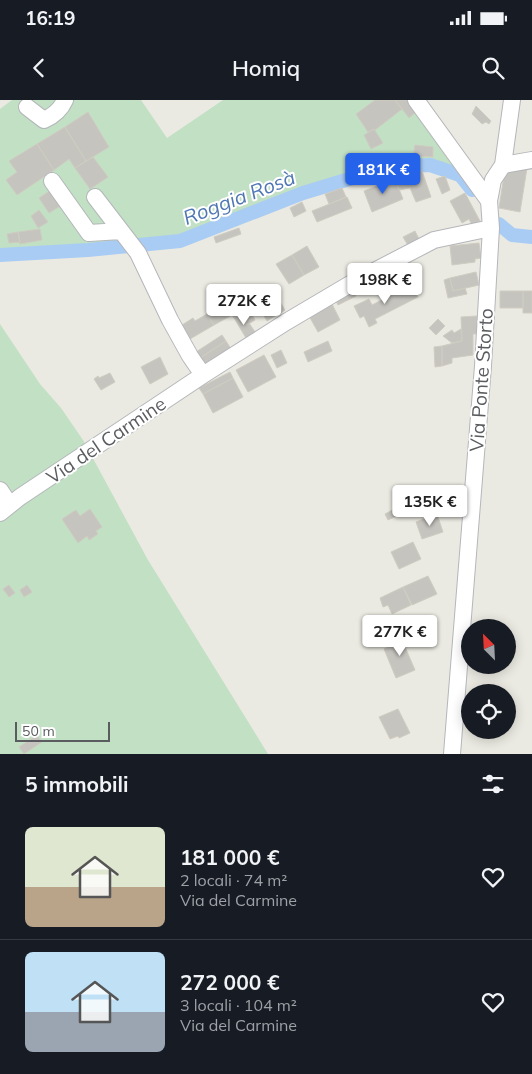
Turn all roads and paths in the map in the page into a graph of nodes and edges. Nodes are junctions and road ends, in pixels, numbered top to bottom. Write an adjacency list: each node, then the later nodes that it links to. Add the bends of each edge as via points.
1 (65, 100): 4 (street, via 51,117 44,120)
2 (416, 100): 9 (street)
3 (512, 100): 6 (street, Via Ponte Storto)
4 (27, 107)
5 (532, 160): 6 (street)
6 (503, 165): 9 (street, Via Ponte Storto, via 493,180)
7 (52, 181): 11 (street, via 89,233)
8 (94, 197): 11 (street)
9 (489, 201): 10 (street, Via Ponte Storto)
10 (491, 228): 12 (street, Via del Carmine, via 434,240 286,322); 15 (street, Via Ponte Storto)
11 (124, 235): 12 (street, via 138,254 170,320)
12 (203, 375): 14 (street, Via del Carmine)
13 (0, 490): 14 (street, Via del Carmine)
14 (5, 509)
15 (452, 754)

